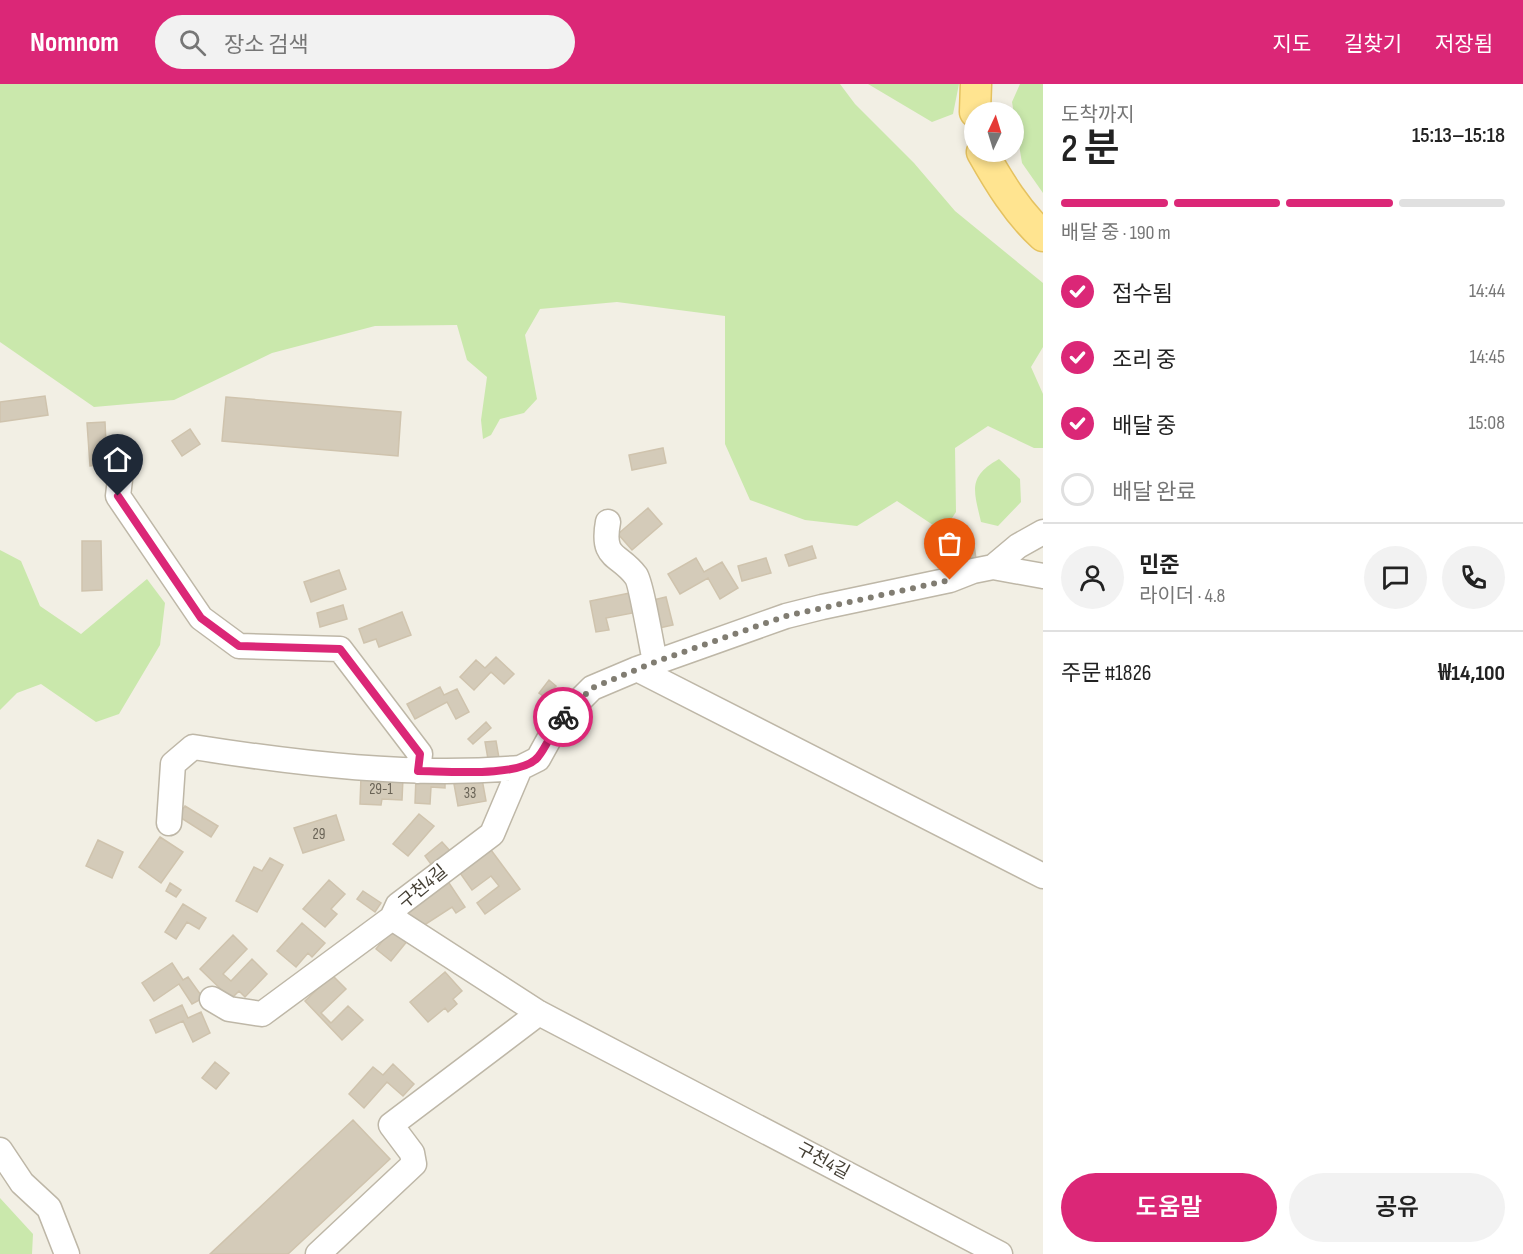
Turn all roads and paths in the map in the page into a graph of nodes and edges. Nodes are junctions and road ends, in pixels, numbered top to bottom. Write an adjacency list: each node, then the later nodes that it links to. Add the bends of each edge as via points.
1 (976, 84): 2 (main road)
2 (975, 102)
3 (988, 162): 4 (main road, via 1000,184)
4 (1043, 236)
5 (122, 471): 12 (lane, via 118,496 201,618 239,646 340,649 420,754)
6 (608, 522): 10 (lane, via 606,537 612,556 636,576)
7 (1043, 532): 8 (lane)
8 (993, 567): 9 (lane, 구천4길); 10 (lane, 구천4길, via 786,616)
9 (1043, 576)
10 (646, 666): 11 (lane, 구천4길, via 592,688 559,722 538,759); 14 (lane)
11 (520, 768): 12 (lane); 15 (lane, 구천4길, via 492,834 398,905)
12 (418, 771): 13 (lane, via 278,760 193,747 173,764)
13 (169, 823)
14 (1043, 876)
15 (392, 918): 16 (lane, via 262,1014 229,1009); 17 (lane, 구천4길)
16 (212, 999)
17 (539, 1012): 20 (lane, via 392,1125 412,1153 414,1164); 21 (lane, 구천4길)
18 (0, 1150): 19 (lane, via 21,1183 49,1208)
19 (67, 1254)
20 (318, 1254)
21 (1000, 1254)

